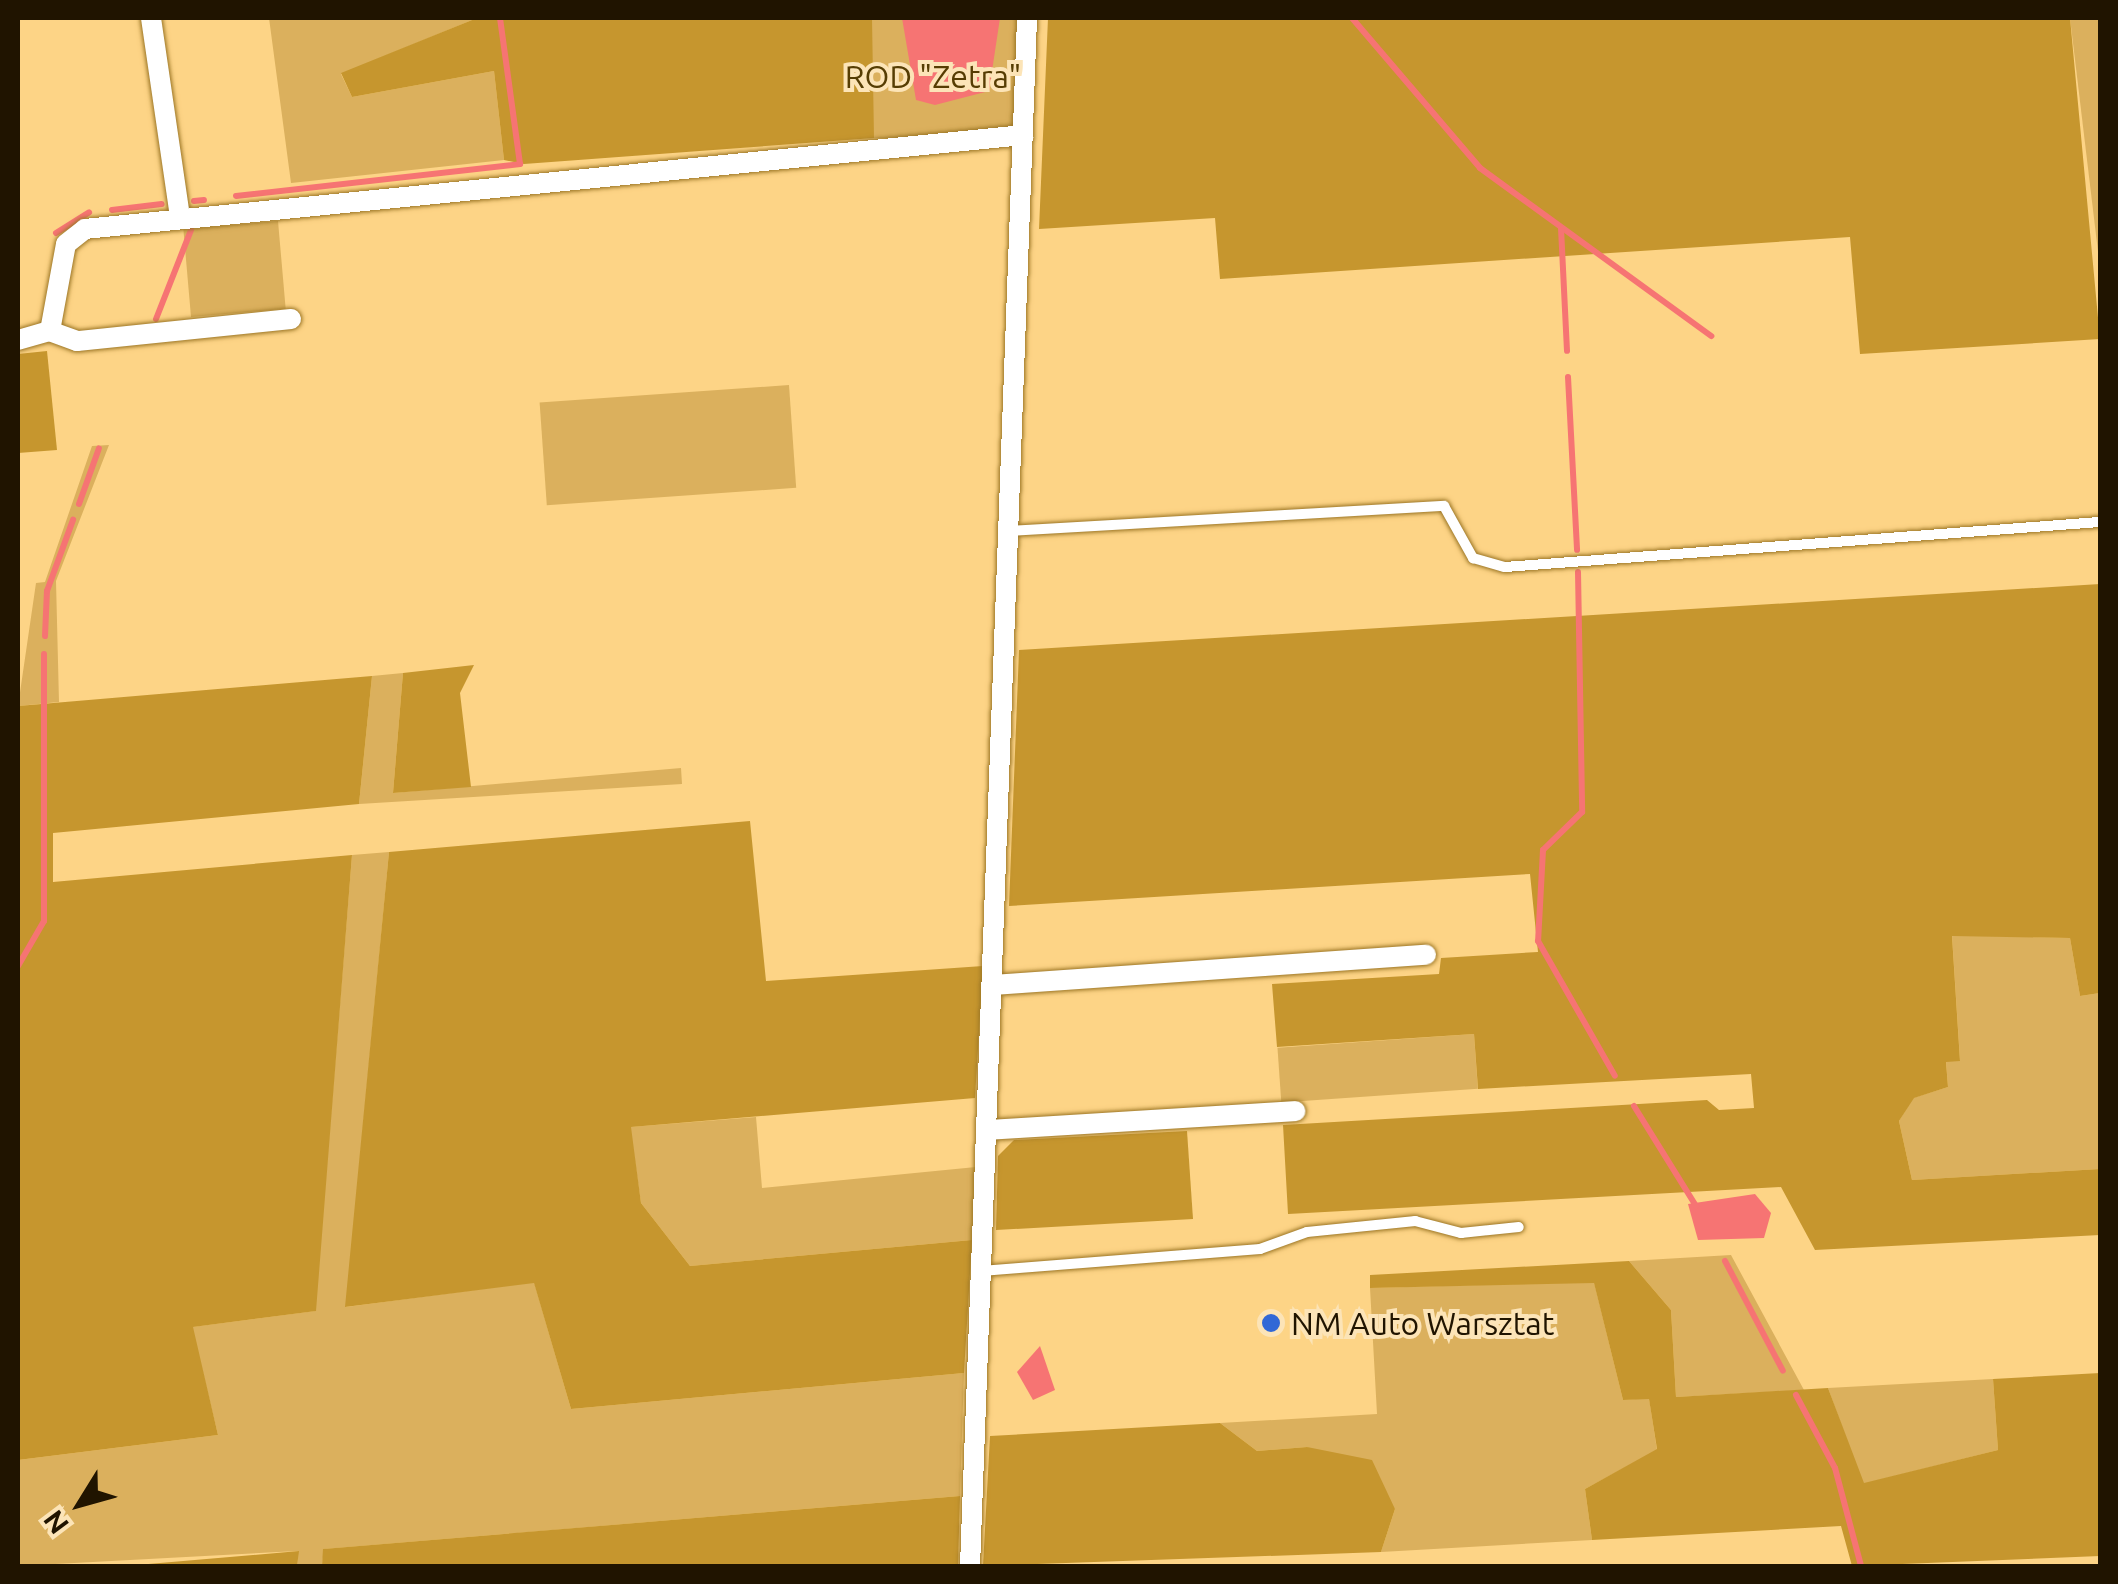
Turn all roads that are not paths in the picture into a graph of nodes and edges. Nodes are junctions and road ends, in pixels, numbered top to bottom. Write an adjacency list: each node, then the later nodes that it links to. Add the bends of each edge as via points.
1 (151, 18): 4 (street)
2 (1027, 18): 3 (street)
3 (1022, 135): 4 (street); 9 (street)
4 (180, 217): 6 (street, via 74,234)
5 (291, 319): 6 (street, via 78,341)
6 (50, 331): 7 (street)
7 (18, 340)
8 (2100, 522): 9 (lane, via 1505,568 1473,558 1444,506)
9 (1008, 531): 11 (street)
10 (1426, 954): 11 (street)
11 (992, 985): 13 (street)
12 (1295, 1111): 13 (street)
13 (987, 1130): 15 (street)
14 (1519, 1227): 15 (lane, via 1461,1233 1414,1221 1307,1232 1260,1248)
15 (982, 1271): 16 (street)
16 (970, 1566)

